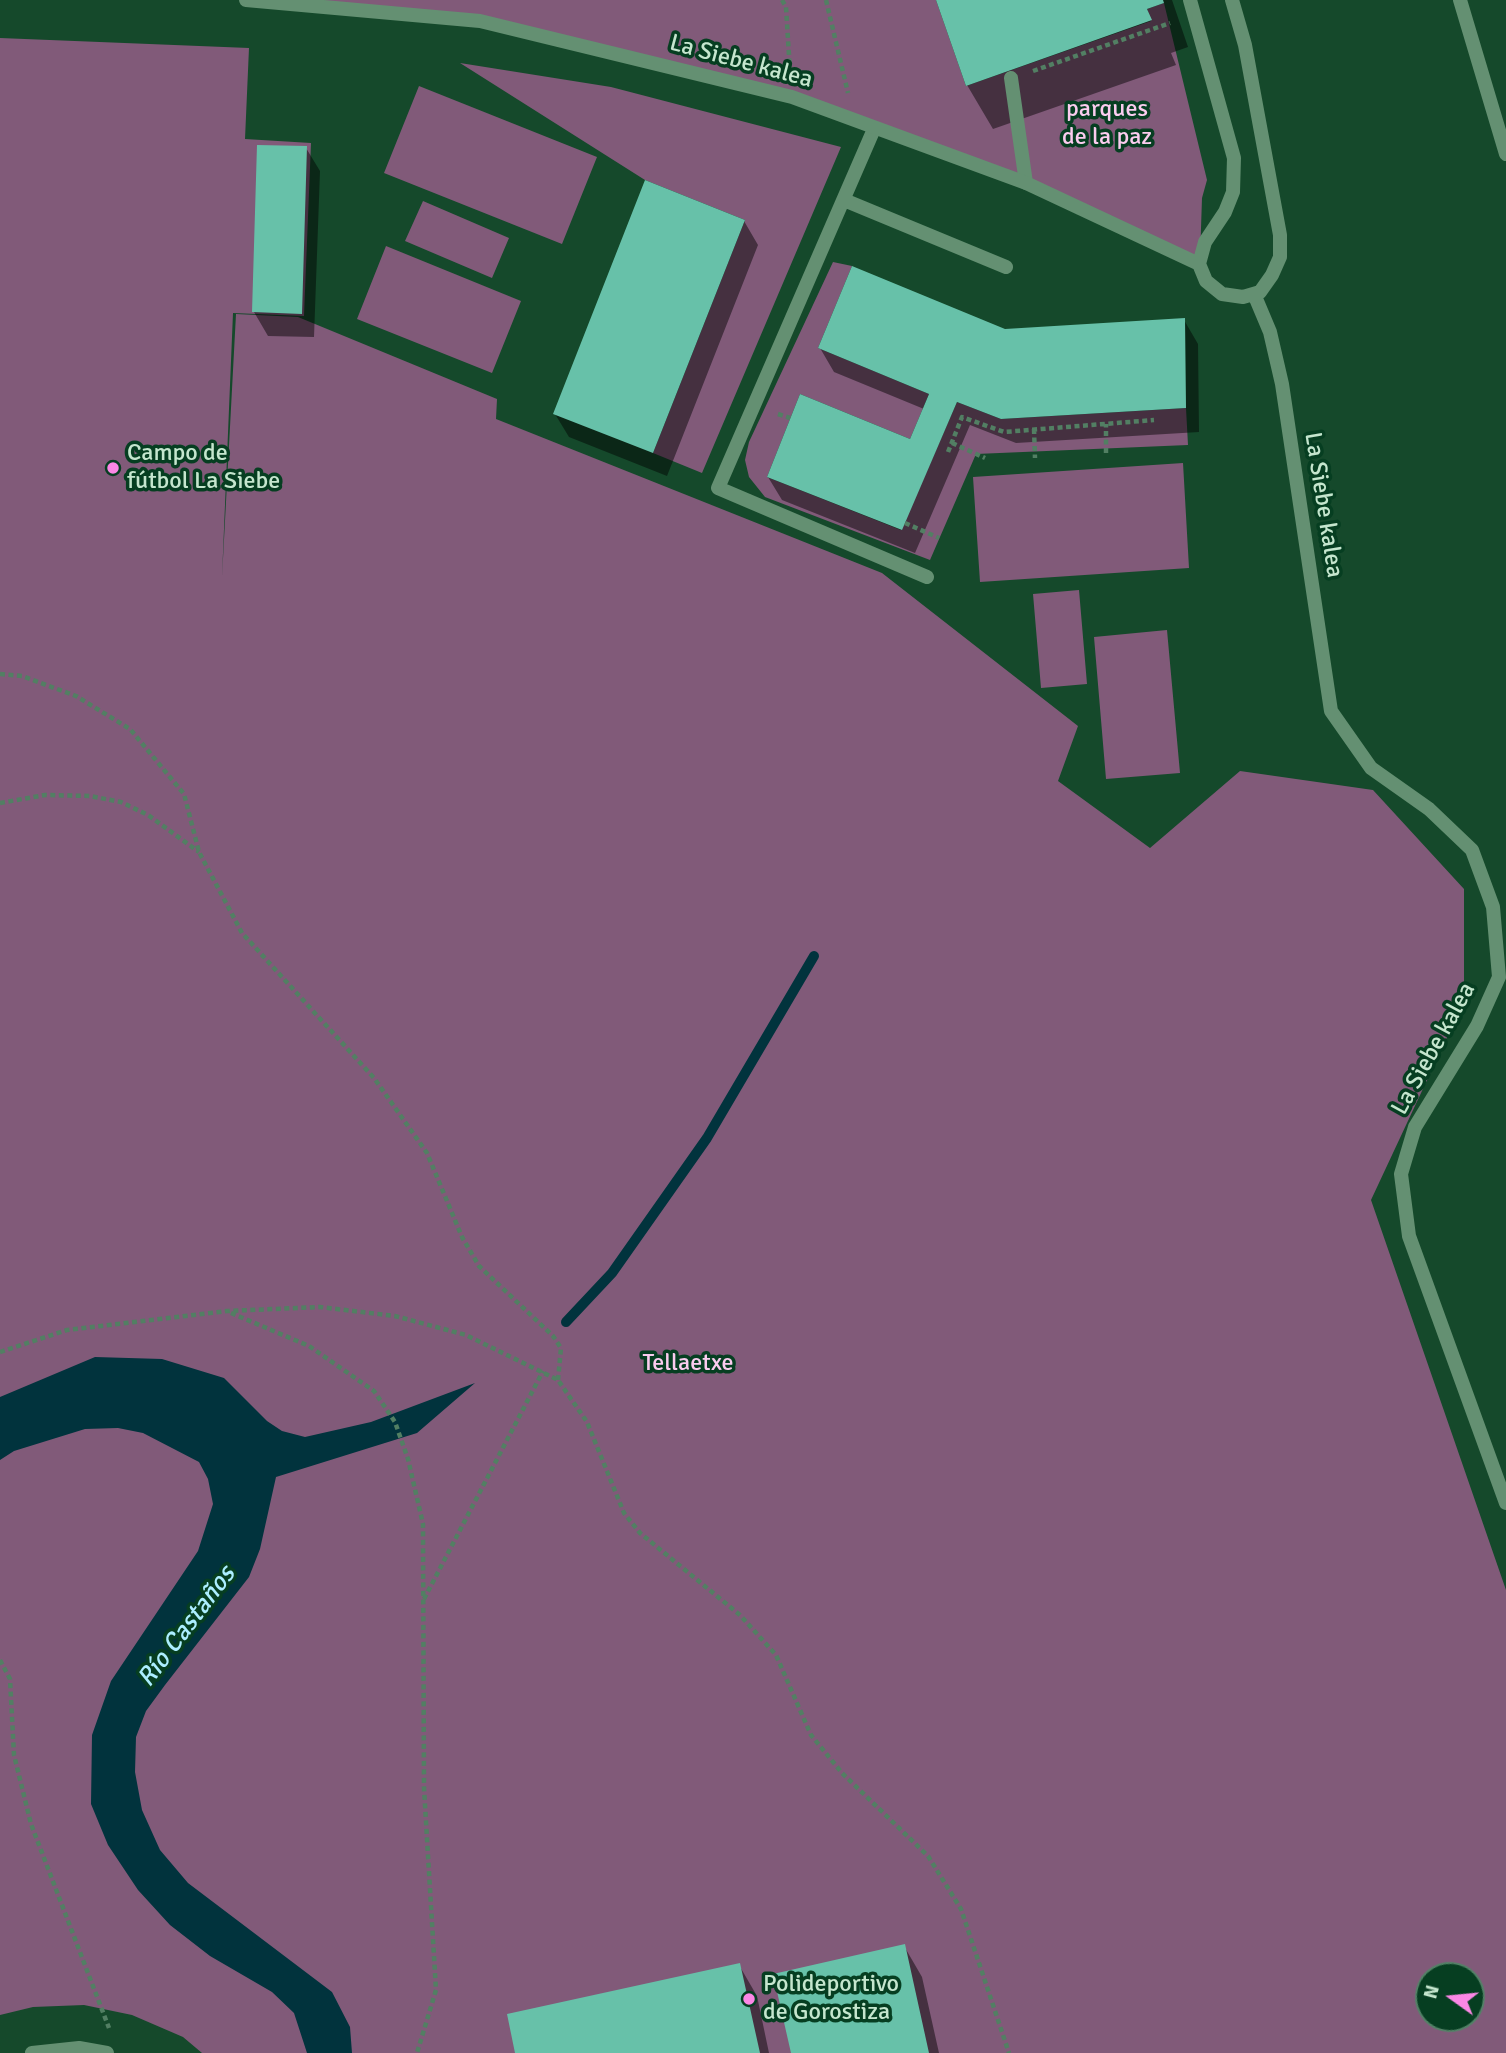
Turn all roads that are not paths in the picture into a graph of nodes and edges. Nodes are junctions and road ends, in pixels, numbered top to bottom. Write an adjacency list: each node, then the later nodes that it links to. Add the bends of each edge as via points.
1 (246, 0): 4 (street, La Siebe kalea)
2 (1232, 0): 13 (street, via 1245,45 1280,235 1280,257 1272,275)
3 (1460, 0): 8 (street)
4 (309, 2): 7 (street, La Siebe kalea, via 480,21 792,97)
5 (1192, 7): 11 (street, via 1234,158 1233,192 1205,242)
6 (1010, 78): 9 (street)
7 (874, 129): 9 (street, La Siebe kalea); 10 (street)
8 (1506, 154)
9 (1026, 183): 11 (street, La Siebe kalea)
10 (845, 200): 12 (street); 14 (street, via 718,488)
11 (1199, 264): 13 (street, La Siebe kalea, via 1206,281 1222,294)
12 (1006, 267)
13 (1254, 294): 15 (street, La Siebe kalea, via 1270,332 1282,384 1331,710 1371,768 1429,809 1472,850 1493,906 1499,976 1477,1026 1415,1127 1401,1174 1409,1236)
14 (927, 577)
15 (1506, 1503)
16 (32, 2053): 17 (street, via 79,2048)
17 (107, 2053)

